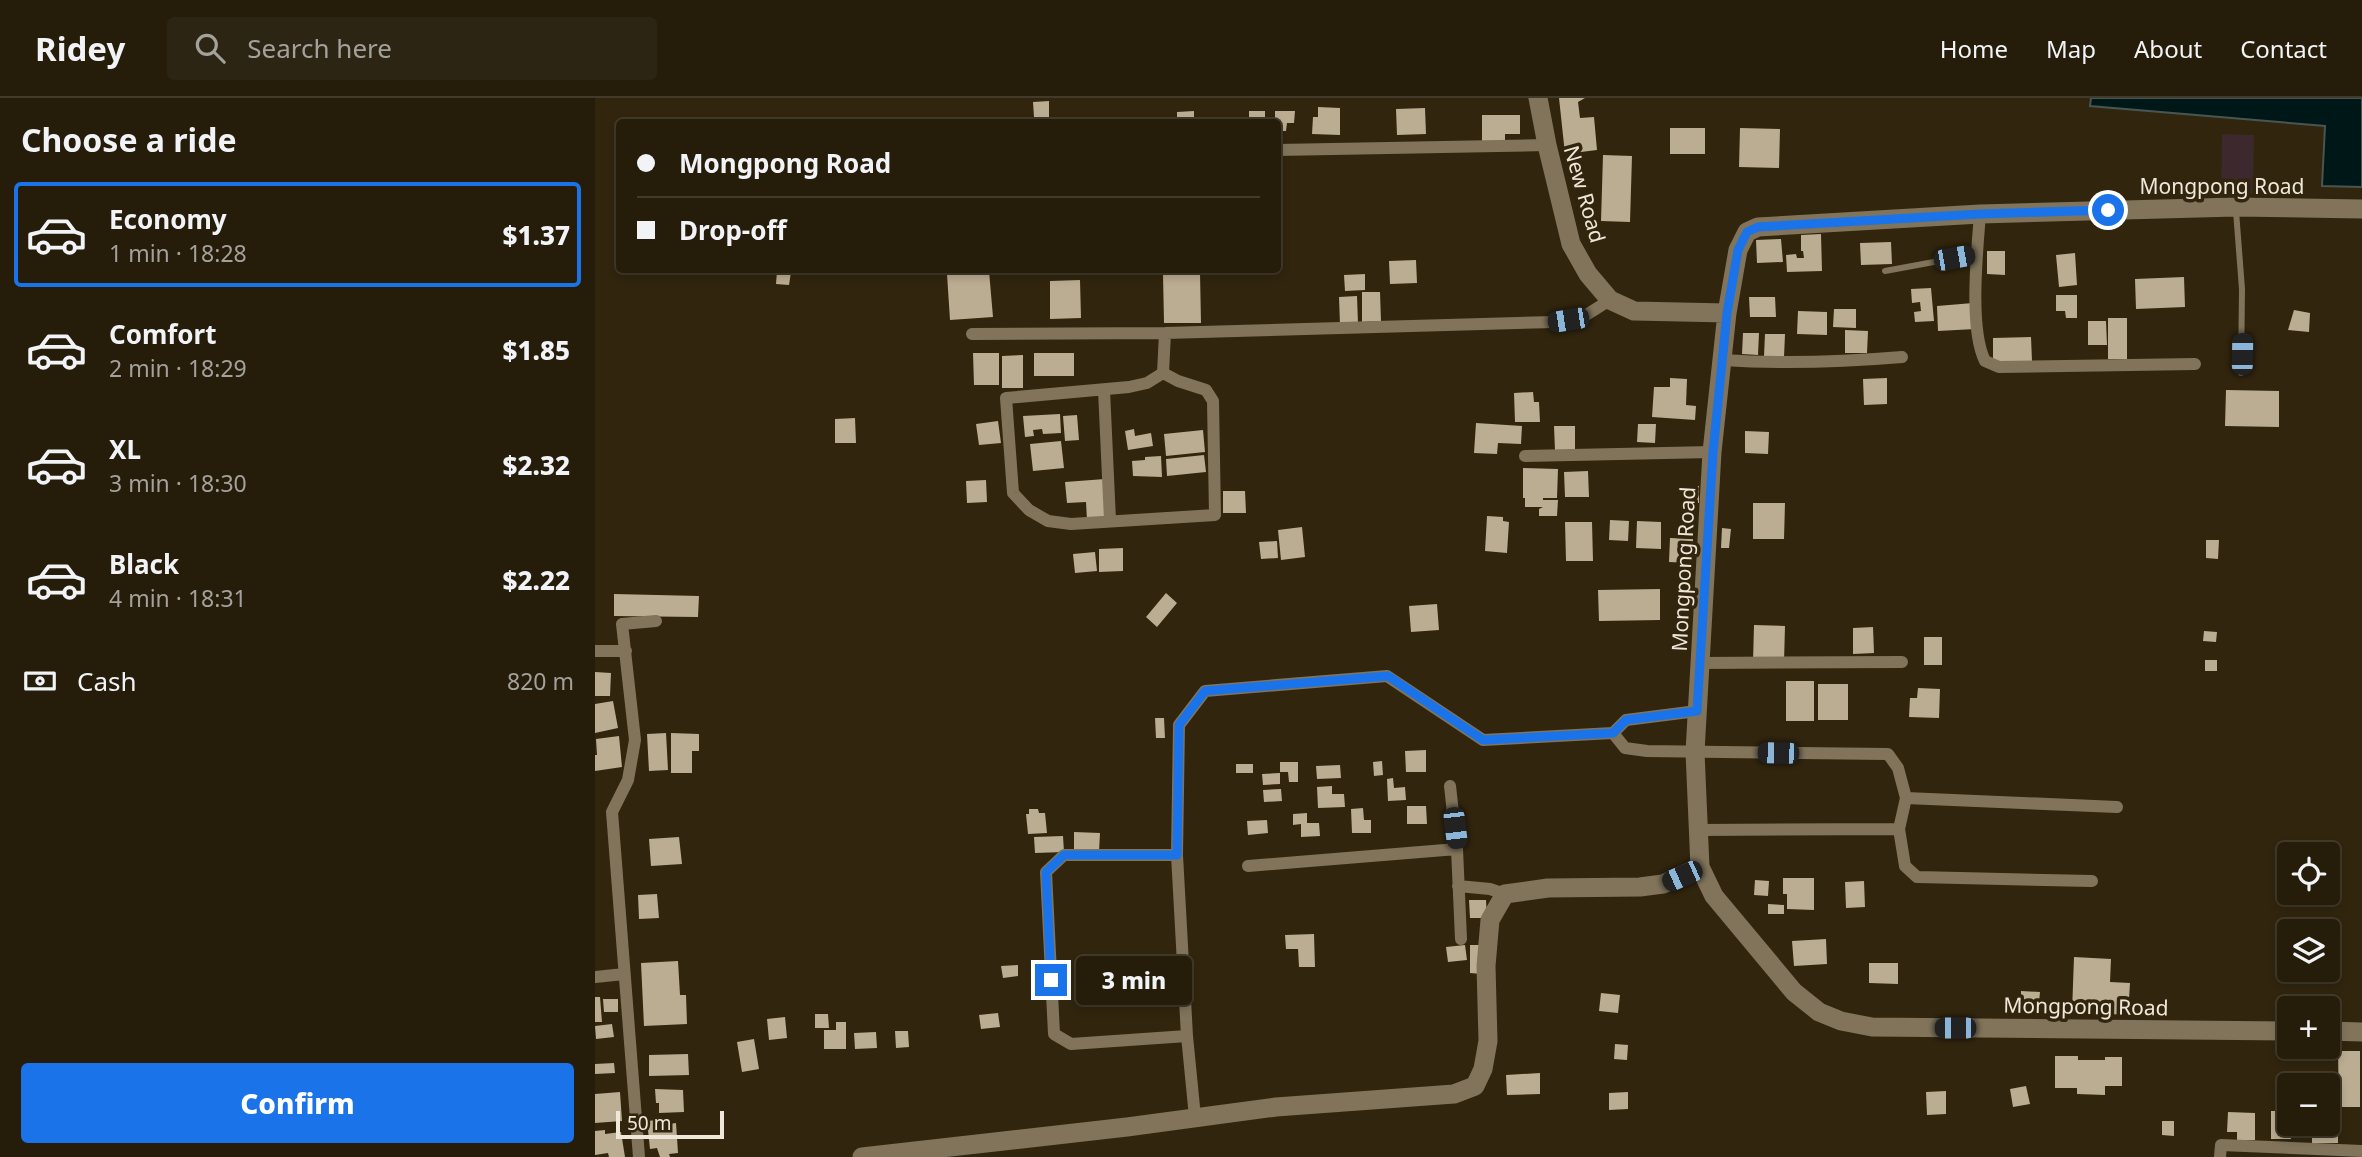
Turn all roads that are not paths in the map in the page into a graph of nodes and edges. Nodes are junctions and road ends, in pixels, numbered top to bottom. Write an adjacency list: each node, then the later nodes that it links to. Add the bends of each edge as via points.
1 (1538, 98): 2 (main road, New Road)
2 (1547, 145): 3 (street); 9 (main road, New Road, via 1571,244)
3 (1281, 150)
4 (2236, 206): 5 (main road, Mongpong Road); 6 (main road, Mongpong Road); 17 (lane, via 2242,289)
5 (2362, 209)
6 (1980, 214): 7 (street); 10 (main road, Mongpong Road, via 1758,227 1747,232 1738,250)
7 (1977, 254): 8 (lane); 15 (street, via 1977,338 1985,361 1999,367)
8 (1885, 271)
9 (1610, 300): 10 (main road, via 1634,311); 11 (street, via 1583,317 1553,322)
10 (1727, 313): 14 (main road, Mongpong Road)
11 (1165, 333): 12 (street); 16 (street)
12 (972, 334)
13 (1902, 357): 14 (street, via 1843,362)
14 (1723, 360): 19 (main road, Mongpong Road)
15 (2195, 364)
16 (1164, 373): 18 (street, via 1147,383); 21 (street, via 1206,390 1213,401 1215,515)
17 (2241, 373)
18 (1104, 390): 21 (street); 21 (street, via 1006,398 1013,493 1048,521)
19 (1713, 452): 20 (street); 26 (main road, Mongpong Road)
20 (1525, 456)
21 (1110, 520)
22 (656, 621): 24 (street, via 622,624)
23 (595, 651): 24 (street)
24 (626, 651): 43 (street, via 635,740 628,780 612,811)
25 (1902, 662): 26 (street)
26 (1701, 663): 27 (main road, Mongpong Road)
27 (1697, 711): 28 (street, via 1626,720); 29 (main road, Mongpong Road)
28 (1613, 733): 29 (street, via 1625,748); 36 (street, via 1483,740 1388,676 1205,691 1179,725)
29 (1695, 752): 31 (street, via 1888,754 1898,768); 34 (main road, Mongpong Road)
30 (1450, 786): 35 (street)
31 (1906, 798): 32 (street); 33 (street)
32 (2117, 807)
33 (1899, 829): 34 (street); 39 (street, via 1905,866 1917,877)
34 (1699, 830): 38 (main road, Mongpong Road)
35 (1457, 849): 37 (street); 40 (street)
36 (1177, 855): 48 (street); 48 (street, via 1064,855 1046,872 1054,1034 1072,1044)
37 (1248, 866)
38 (1700, 867): 41 (main road, via 1663,884); 45 (main road, Mongpong Road, via 1714,896 1794,992 1819,1012 1841,1021 1872,1027)
39 (2092, 881)
40 (1458, 886): 41 (street); 42 (street)
41 (1505, 894): 49 (main road, via 1490,920 1488,1041 1475,1086 1454,1094)
42 (1461, 939)
43 (624, 974): 44 (street); 51 (street)
44 (595, 977)
45 (2277, 1031)
46 (2340, 1031): 47 (main road)
47 (2362, 1032)
48 (1187, 1036): 49 (street)
49 (1195, 1117): 52 (main road)
50 (2362, 1151): 53 (street, via 2221,1144)
51 (639, 1157)
52 (862, 1157)
53 (2220, 1157)

